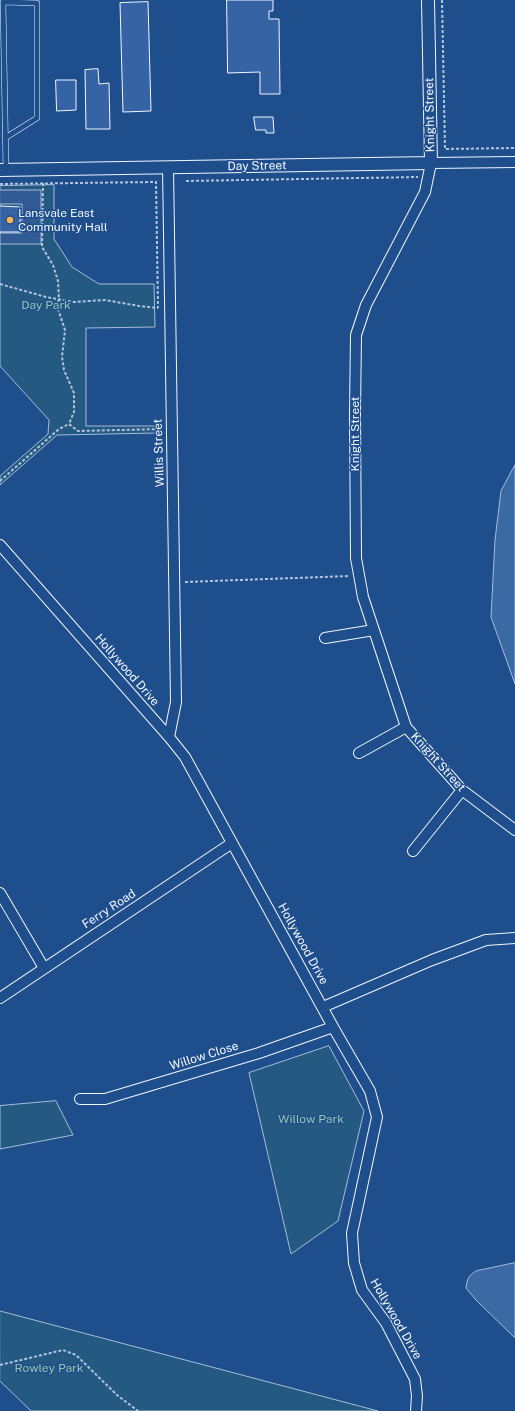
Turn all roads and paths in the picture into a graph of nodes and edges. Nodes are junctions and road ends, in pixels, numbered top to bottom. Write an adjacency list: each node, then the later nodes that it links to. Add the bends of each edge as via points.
1 (428, 0): 6 (street, Knight Street)
2 (442, 0): 4 (path, via 445,149)
3 (5, 138): 3 (lane, via 37,118 37,3 3,2); 9 (lane)
4 (515, 148)
5 (515, 162): 6 (street, Day Street)
6 (431, 163): 7 (street, Day Street); 22 (street, Knight Street, via 426,192 366,305 356,335 356,558)
7 (168, 167): 8 (street, Day Street); 17 (street, Willis Street)
8 (43, 169): 9 (street, Day Street); 12 (path)
9 (3, 170)
10 (418, 177): 11 (path)
11 (186, 181)
12 (43, 183): 13 (path); 15 (path, via 42,247 53,265 58,281); 16 (path, via 156,182)
13 (0, 184)
14 (0, 284): 15 (path)
15 (59, 299): 16 (path, via 74,302 106,300); 18 (path, via 57,306 65,330 62,357 64,370 74,393 74,412)
16 (158, 308): 17 (path)
17 (170, 309): 19 (street, Willis Street)
18 (69, 424): 19 (path, via 78,431); 20 (path, via 59,429)
19 (171, 429): 23 (street, Willis Street)
20 (0, 481)
21 (0, 546): 27 (street, Hollywood Drive)
22 (360, 576): 23 (path); 24 (street, Knight Street, via 363,597)
23 (175, 582): 27 (street, Willis Street, via 176,702)
24 (374, 630): 25 (street); 26 (street, Knight Street)
25 (325, 638)
26 (406, 727): 28 (street); 29 (street, Knight Street)
27 (169, 737): 31 (street, Hollywood Drive, via 185,757)
28 (359, 752)
29 (462, 790): 30 (street, Knight Street); 32 (street)
30 (515, 830)
31 (232, 843): 35 (street, Ferry Road); 37 (street, Hollywood Drive)
32 (413, 850)
33 (0, 893): 35 (street)
34 (515, 938): 37 (street, via 479,942)
35 (44, 968): 36 (street, Ferry Road)
36 (0, 998)
37 (323, 1007): 38 (street, Hollywood Drive)
38 (333, 1027): 39 (street, Willow Close, via 259,1053 105,1099); 42 (street, Hollywood Drive, via 370,1091 377,1117 352,1233 354,1263 362,1290 386,1324 415,1379)
39 (80, 1099)
40 (0, 1365): 41 (path, via 63,1350 76,1355 117,1395)
41 (138, 1411)
42 (416, 1411)

